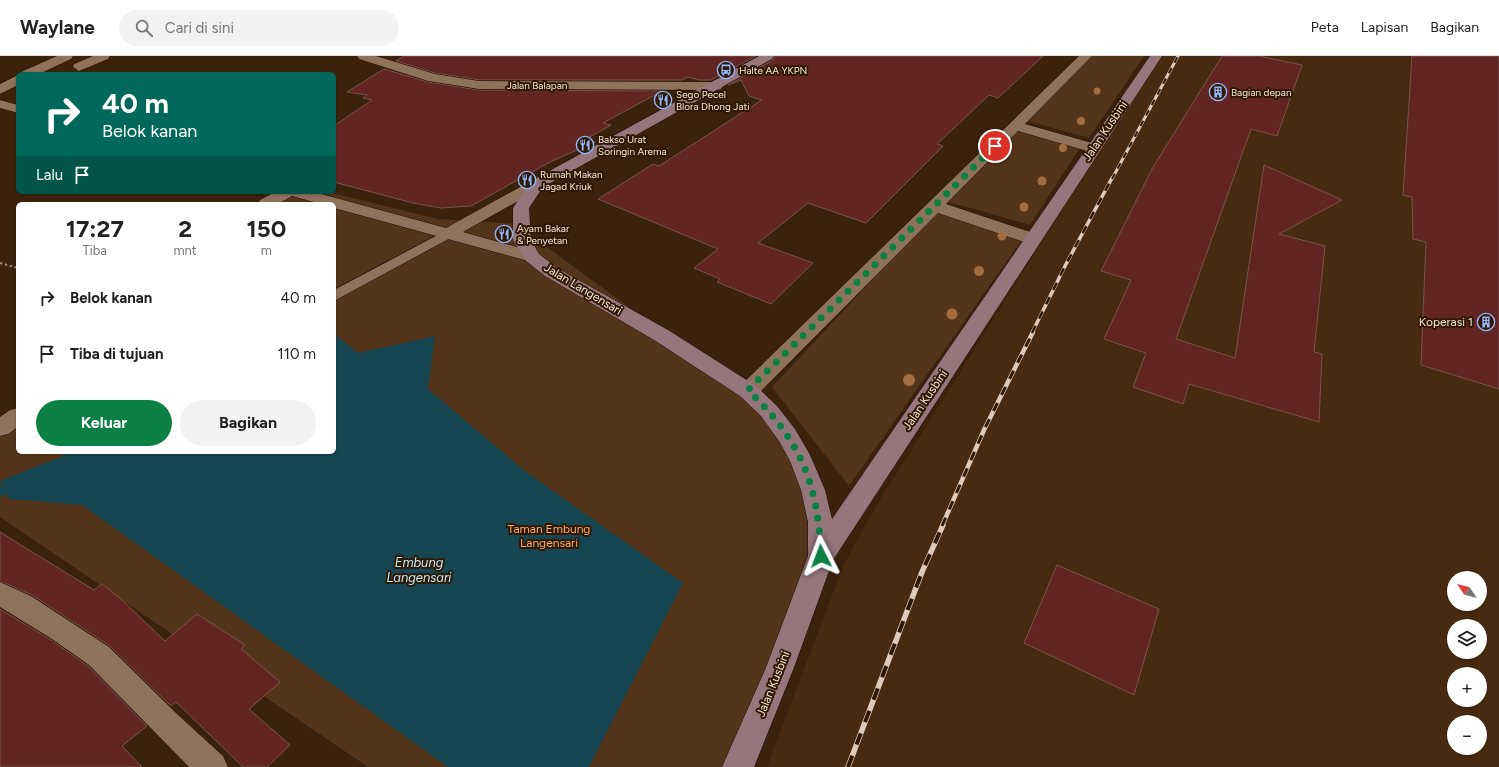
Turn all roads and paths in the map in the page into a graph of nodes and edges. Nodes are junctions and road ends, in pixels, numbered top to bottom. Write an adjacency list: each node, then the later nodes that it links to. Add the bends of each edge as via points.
1 (67, 56): 8 (street)
2 (104, 56): 7 (street)
3 (363, 56): 10 (street, Jalan Balapan, via 432,78 479,85)
4 (768, 56): 10 (main road, Jalan Langensari)
5 (1086, 56): 15 (street)
6 (1156, 56): 16 (main road, Jalan Kusbini)
7 (79, 67)
8 (32, 72)
9 (16, 80): 11 (street)
10 (716, 86): 17 (main road, Jalan Langensari)
11 (1, 87)
12 (0, 104): 13 (street)
13 (16, 108): 14 (street)
14 (0, 113)
15 (1015, 126): 16 (street); 23 (street)
16 (1094, 148): 25 (main road, Jalan Kusbini)
17 (537, 184): 24 (street); 26 (main road, Jalan Langensari, via 521,208 522,240)
18 (284, 194): 20 (street)
19 (303, 194): 21 (street)
20 (270, 202)
21 (333, 202)
22 (336, 203): 24 (street)
23 (934, 206): 25 (street); 30 (street)
24 (449, 233): 26 (street); 29 (lane)
25 (1033, 239): 33 (main road, Jalan Kusbini)
26 (532, 257): 30 (main road, Jalan Langensari, via 551,272)
27 (0, 263): 28 (path)
28 (16, 267)
29 (336, 295)
30 (748, 390): 33 (main road, Jalan Langensari, via 783,429 802,461 813,490 820,522)
31 (16, 417): 32 (street)
32 (0, 428)
33 (821, 556): 36 (main road, Jalan Kusbini, via 779,670)
34 (0, 594): 35 (street, via 21,604 99,656)
35 (212, 767)
36 (738, 767)

